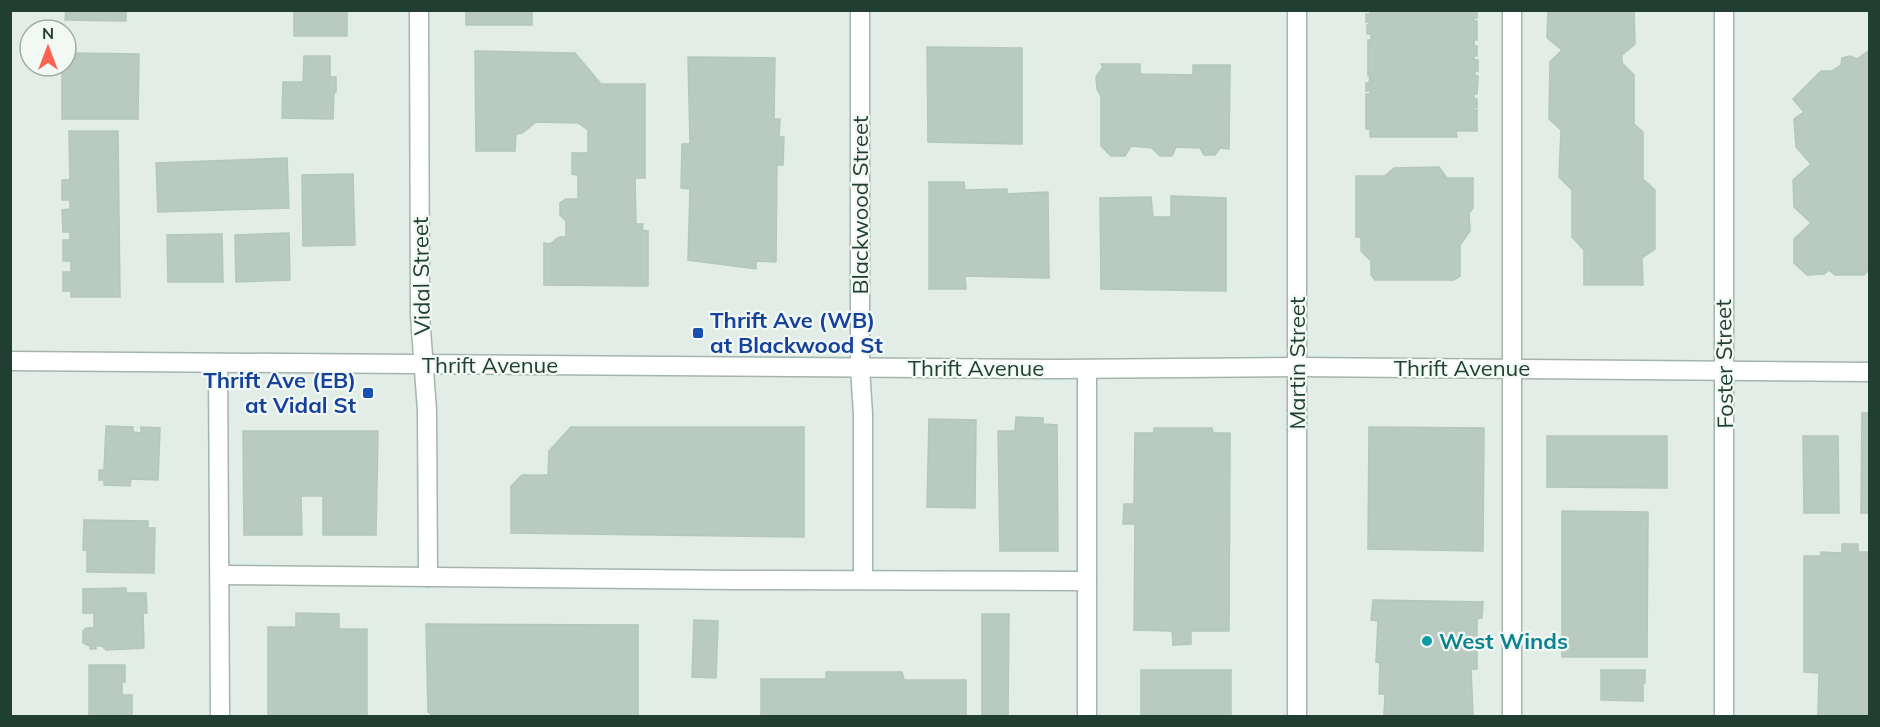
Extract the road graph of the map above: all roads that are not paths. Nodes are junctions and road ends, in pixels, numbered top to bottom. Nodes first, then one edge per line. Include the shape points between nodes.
1 (419, 10) edge
2 (860, 10) edge
3 (1297, 10) edge
4 (1512, 10) edge
5 (1724, 10) edge
6 (10, 361) edge
7 (218, 363) junction
8 (423, 364) junction
9 (1297, 367) junction
10 (860, 368) junction
11 (1087, 369) junction
12 (1512, 369) junction
13 (1723, 370) junction
14 (1869, 372) edge
15 (220, 575) junction
16 (428, 577) junction
17 (863, 579) junction
18 (1087, 580) junction
19 (220, 717) edge
20 (1087, 717) edge
21 (1297, 717) edge
22 (1512, 717) edge
23 (1724, 717) edge

1 - 8 street, Vidal Street
2 - 10 street, Blackwood Street
3 - 9 street, Martin Street
4 - 12 street
5 - 13 street, Foster Street
6 - 7 street, Thrift Avenue
7 - 8 street, Thrift Avenue
7 - 15 street
8 - 10 street, Thrift Avenue
8 - 16 street, Vidal Street
9 - 11 street, Thrift Avenue
9 - 12 street, Thrift Avenue
9 - 21 street, Martin Street
10 - 11 street, Thrift Avenue
10 - 17 street, Blackwood Street
11 - 18 street
12 - 13 street, Thrift Avenue
12 - 22 street
13 - 14 street, Thrift Avenue
13 - 23 street, Foster Street
15 - 16 street
15 - 19 street
16 - 17 street
17 - 18 street
18 - 20 street

